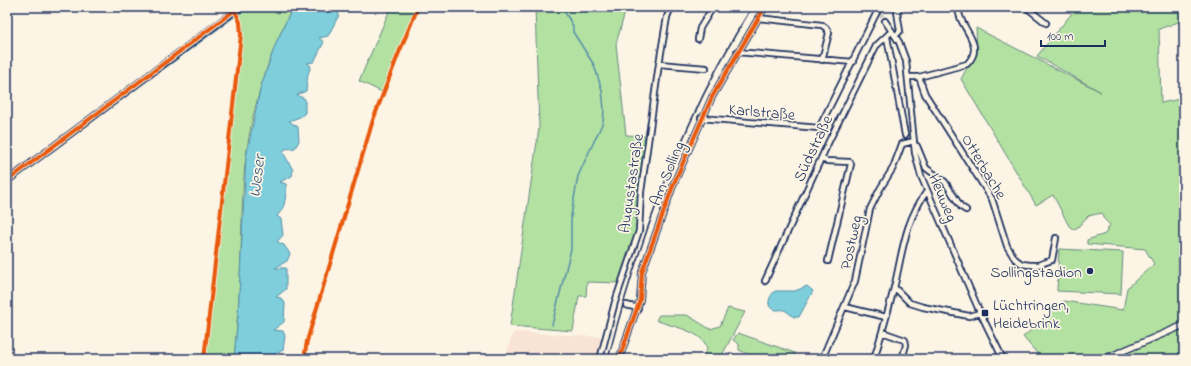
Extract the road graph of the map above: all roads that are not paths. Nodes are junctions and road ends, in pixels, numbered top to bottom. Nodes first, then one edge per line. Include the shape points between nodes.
1 (240, 7) edge
2 (671, 7) edge
3 (713, 7) edge
4 (765, 7) edge
5 (900, 7) edge
6 (958, 7) edge
7 (1026, 7) edge
8 (878, 10) edge
9 (758, 18) junction
10 (885, 21) tunnel mouth
11 (1046, 22) dead end
12 (894, 33) junction
13 (887, 37) junction
14 (698, 39) dead end
15 (737, 52) junction
16 (822, 60) junction
17 (853, 62) junction
18 (659, 64) junction
19 (706, 68) dead end
20 (908, 77) junction
21 (919, 77) junction
22 (701, 118) junction
23 (905, 135) dead end
24 (914, 144) junction
25 (821, 159) junction
26 (7, 181) edge
27 (927, 191) junction
28 (966, 210) dead end
29 (1056, 238) dead end
30 (828, 261) dead end
31 (765, 282) dead end
32 (894, 287) junction
33 (615, 302) junction
34 (845, 307) junction
35 (638, 308) junction
36 (980, 313) junction
37 (886, 317) junction
38 (1184, 326) edge
39 (882, 332) junction
40 (600, 359) edge
41 (619, 359) edge
42 (822, 359) edge
43 (874, 359) edge
44 (902, 359) edge
45 (1002, 359) edge
46 (1104, 359) edge

1 - 26 street
2 - 18 street, Augustastraße
3 - 14 street via 700,28
4 - 9 street, Am Solling
5 - 12 street via 897,12 900,30
6 - 21 street via 958,14 973,41 973,55 970,61
7 - 11 street
8 - 17 street
9 - 15 street, Am Solling
9 - 16 street via 822,25 829,33
10 - 12 street, Heuweg
12 - 13 street, Südstraße
12 - 20 street, Heuweg via 904,56
13 - 23 street
13 - 25 street, Südstraße via 876,46
15 - 16 street
15 - 22 street, Am Solling
16 - 17 street
17 - 22 street, Karlstraße via 819,128
18 - 19 street
18 - 33 street, Augustastraße via 641,192 639,231
20 - 21 street
20 - 24 street, Heuweg
21 - 29 street, Otterbache via 925,94 992,199 1015,259 1022,264 1030,265 1052,260
22 - 35 street, Am Solling via 642,272
24 - 27 street, Heuweg
24 - 28 street via 926,168 945,182 961,207
24 - 34 street, Postweg via 902,144 893,168 870,209 855,281
25 - 30 street via 851,164
25 - 31 street, Südstraße
27 - 32 street via 908,225
27 - 36 street, Heuweg
32 - 36 street via 910,303 923,307 969,316
32 - 37 street
33 - 35 street
33 - 40 street, Augustastraße
34 - 37 street
34 - 42 street, Postweg
35 - 41 street, Am Solling
36 - 45 street, Heuweg
37 - 39 street
38 - 46 main road
39 - 43 street
39 - 44 street via 905,340

